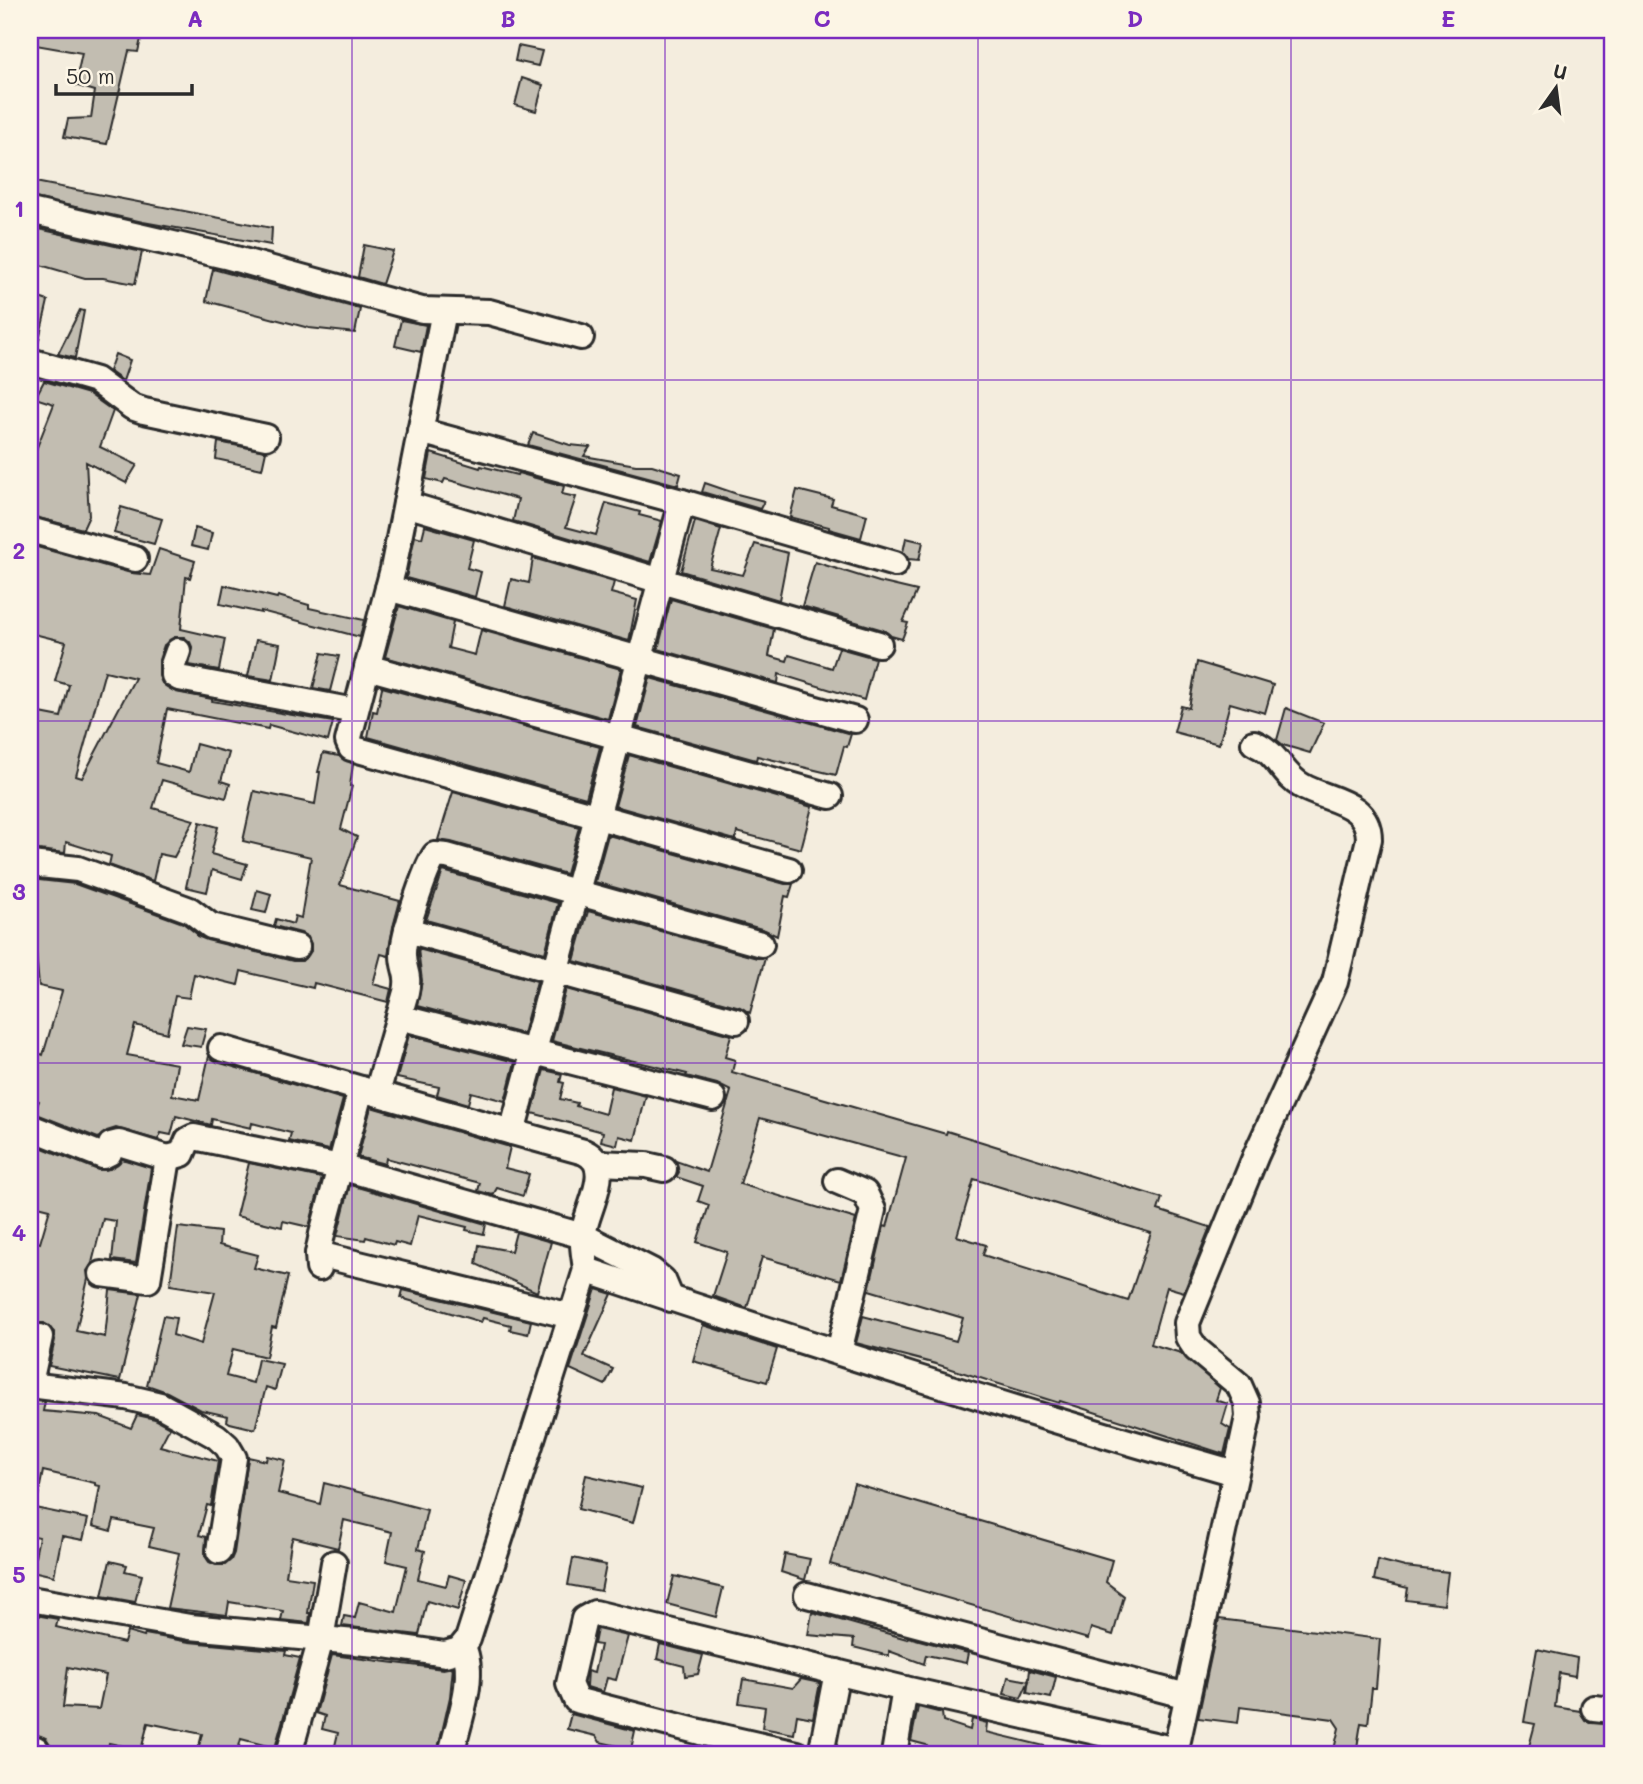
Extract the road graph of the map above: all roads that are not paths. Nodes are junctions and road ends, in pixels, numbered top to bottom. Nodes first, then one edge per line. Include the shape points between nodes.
1 (30, 211) edge
2 (444, 311) junction
3 (581, 337) dead end
4 (30, 361) edge
5 (420, 431) junction
6 (266, 437) dead end
7 (682, 502) junction
8 (406, 504) junction
9 (30, 530) edge
10 (135, 559) dead end
11 (895, 564) dead end
12 (661, 581) junction
13 (388, 588) junction
14 (879, 644) dead end
15 (178, 651) dead end
16 (639, 660) junction
17 (367, 667) junction
18 (355, 711) junction
19 (855, 720) dead end
20 (618, 737) junction
21 (1254, 743) dead end
22 (830, 796) dead end
23 (597, 817) junction
24 (30, 864) edge
25 (789, 870) dead end
26 (576, 893) junction
27 (407, 930) junction
28 (761, 944) dead end
29 (297, 947) dead end
30 (555, 971) junction
31 (399, 1017) junction
32 (736, 1021) dead end
33 (221, 1048) dead end
34 (534, 1053) junction
35 (369, 1091) junction
36 (713, 1098) dead end
37 (30, 1127) edge
38 (512, 1132) junction
39 (168, 1158) junction
40 (598, 1163) junction
41 (340, 1167) junction
42 (664, 1169) dead end
43 (837, 1181) dead end
44 (583, 1236) junction
45 (586, 1270) junction
46 (102, 1274) dead end
47 (671, 1299) junction
48 (571, 1316) junction
49 (40, 1337) dead end
50 (839, 1352) junction
51 (30, 1384) edge
52 (1235, 1473) junction
53 (219, 1551) dead end
54 (334, 1563) dead end
55 (807, 1595) dead end
56 (30, 1599) edge
57 (321, 1639) junction
58 (463, 1647) junction
59 (837, 1672) junction
60 (905, 1689) junction
61 (1188, 1696) junction
62 (1146, 1749) edge
63 (1176, 1752) edge
64 (295, 1753) edge
65 (452, 1754) edge
66 (797, 1754) edge
67 (821, 1754) edge
68 (894, 1754) edge

1 - 2 street via 225,256 422,310
2 - 3 street via 489,312
2 - 5 street
4 - 6 street via 96,380 144,411
5 - 7 street
5 - 8 street
7 - 11 street
7 - 12 street
8 - 12 street
8 - 13 street
9 - 10 street
12 - 14 street
12 - 16 street
13 - 16 street
13 - 17 street
15 - 18 street via 173,670 179,678
16 - 19 street
16 - 20 street
17 - 18 street
17 - 20 street
18 - 23 street via 348,741 351,748
20 - 22 street
20 - 23 street
21 - 52 street via 1268,749 1301,786 1354,807 1364,818 1369,839 1335,982 1256,1155 1187,1323 1188,1337 1196,1349 1239,1385 1247,1403
23 - 25 street
23 - 26 street
24 - 29 street via 78,869 190,910 211,926
26 - 27 street via 435,855
26 - 28 street
26 - 30 street
27 - 30 street
27 - 31 street via 402,953 408,984
30 - 32 street
30 - 34 street
31 - 34 street
31 - 35 street
33 - 35 street
34 - 36 street
34 - 38 street
35 - 38 street
35 - 41 street
37 - 39 street via 103,1156 114,1143
38 - 40 street via 584,1152
39 - 41 street via 182,1154 194,1136
39 - 46 street via 148,1280
40 - 42 street
40 - 44 street via 599,1177
41 - 44 street
41 - 48 street via 319,1261
43 - 50 street via 865,1193 873,1210
44 - 45 street
44 - 47 street via 652,1271 663,1280
45 - 47 street
45 - 48 street
47 - 50 street
48 - 58 street
49 - 51 street
50 - 52 street
51 - 53 street via 160,1405 216,1436 234,1458
52 - 61 street
54 - 57 street
55 - 61 street
56 - 57 street via 190,1627
57 - 58 street via 445,1654
57 - 64 street
58 - 65 street via 469,1675
59 - 60 street
59 - 66 street via 595,1614 584,1619 569,1684 576,1700
59 - 67 street
60 - 62 street
60 - 68 street
61 - 63 street
62 - 63 street

